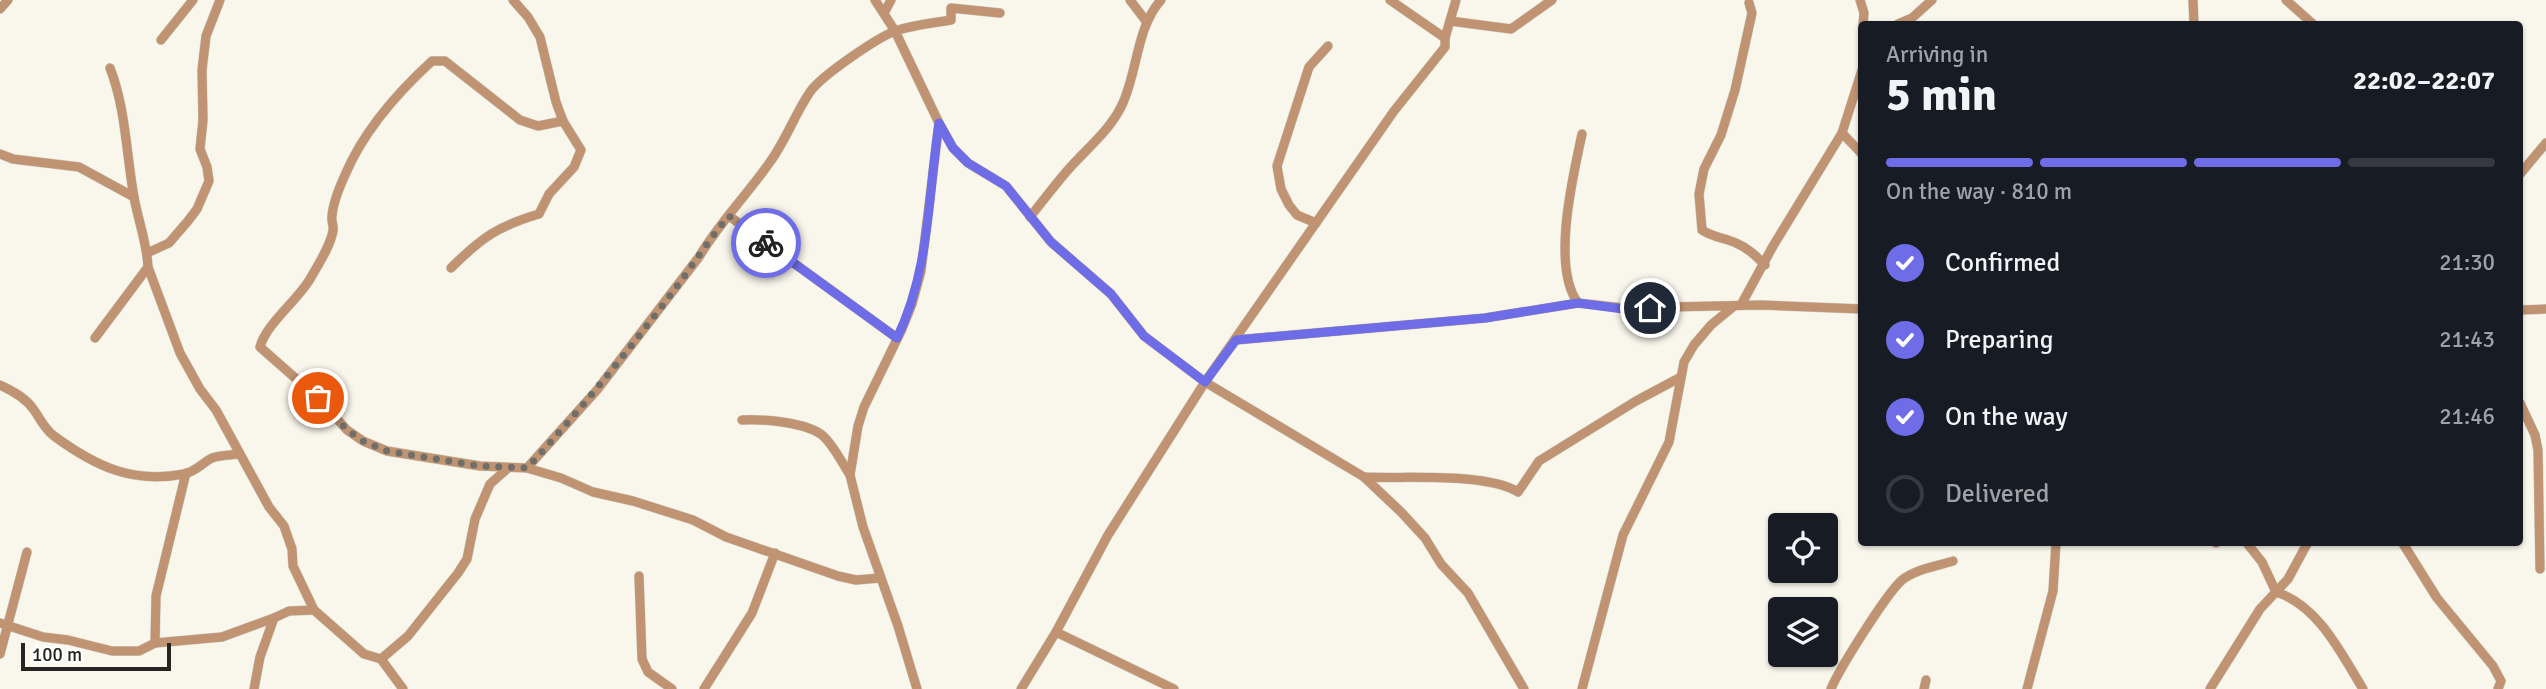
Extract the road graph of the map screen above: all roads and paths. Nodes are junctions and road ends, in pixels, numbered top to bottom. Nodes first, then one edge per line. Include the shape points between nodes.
1 (8, 0) edge
2 (193, 0) edge
3 (220, 0) edge
4 (513, 0) edge
5 (875, 0) edge
6 (891, 0) edge
7 (1130, 0) edge
8 (1161, 0) edge
9 (1390, 0) edge
10 (1457, 0) edge
11 (1552, 0) edge
12 (1860, 0) edge
13 (1932, 0) edge
14 (2193, 0) edge
15 (2286, 0) edge
16 (1749, 3) dead end
17 (0, 9) edge
18 (884, 13) junction
19 (1000, 13) dead end
20 (1146, 21) junction
21 (1450, 21) junction
22 (1863, 21) edge
23 (1906, 21) edge
24 (2194, 21) edge
25 (2310, 21) edge
26 (895, 31) junction
27 (1445, 38) junction
28 (161, 40) dead end
29 (1328, 46) dead end
30 (110, 68) dead end
31 (1858, 83) edge
32 (563, 121) junction
33 (939, 123) junction
34 (1842, 133) junction
35 (1582, 134) dead end
36 (2546, 143) edge
37 (1858, 150) edge
38 (0, 154) edge
39 (2523, 170) edge
40 (134, 197) junction
41 (729, 216) junction
42 (1030, 218) junction
43 (1316, 223) junction
44 (147, 253) junction
45 (1765, 265) junction
46 (148, 267) junction
47 (450, 268) dead end
48 (1578, 303) junction
49 (1737, 306) junction
50 (1858, 309) edge
51 (2546, 309) edge
52 (2523, 310) edge
53 (95, 338) dead end
54 (897, 338) junction
55 (1236, 340) junction
56 (1681, 377) junction
57 (1205, 382) junction
58 (0, 385) edge
59 (2523, 409) edge
60 (742, 420) dead end
61 (239, 454) junction
62 (508, 468) junction
63 (527, 468) junction
64 (186, 472) junction
65 (850, 475) junction
66 (1364, 477) junction
67 (2056, 546) edge
68 (2249, 546) edge
69 (2306, 546) edge
70 (2404, 546) edge
71 (27, 552) dead end
72 (775, 553) junction
73 (1953, 561) dead end
74 (2540, 569) dead end
75 (639, 576) dead end
76 (880, 578) junction
77 (2276, 592) junction
78 (314, 610) junction
79 (274, 618) junction
80 (4, 625) edge
81 (1056, 632) junction
82 (155, 643) junction
83 (0, 654) edge
84 (381, 659) junction
85 (254, 689) edge
86 (402, 689) edge
87 (672, 689) edge
88 (704, 689) edge
89 (917, 689) edge
90 (1021, 689) edge
91 (1174, 689) edge
92 (1524, 689) edge
93 (1582, 689) edge
94 (1831, 689) edge
95 (2027, 689) edge
96 (2210, 689) edge
97 (2363, 689) edge
98 (2498, 689) edge

1 - 17 street
2 - 28 street
3 - 44 street via 206,36 202,70 200,149 209,181 188,221 169,243
4 - 32 street via 540,37
5 - 18 street
6 - 18 street
7 - 20 street
8 - 20 street
9 - 27 street
10 - 21 street
11 - 21 street via 1511,29
12 - 22 street
13 - 23 street
14 - 24 street
15 - 25 street
16 - 45 street via 1752,13 1738,77 1721,135 1704,169 1699,206 1702,230 1738,243
18 - 26 street
19 - 26 street via 951,8 951,20
20 - 42 street via 1116,116
21 - 27 street
26 - 33 street
26 - 41 street via 839,65 812,89 774,157
27 - 43 street via 1445,47
29 - 43 street via 1309,67 1277,166 1281,189 1293,210
30 - 40 street via 119,90
31 - 34 street
32 - 47 street via 581,150 539,214 496,230
32 - 62 street via 538,126 520,120 445,61 432,61 380,115 363,140 344,175 332,217 331,240 309,282 263,336 260,347 363,441 402,455
33 - 42 street via 953,148 1006,186
33 - 54 street via 921,271
34 - 37 street
34 - 45 street
35 - 48 street via 1565,244 1566,275
36 - 39 street
38 - 40 street via 79,167
40 - 44 street
41 - 54 street
41 - 63 street via 617,364
42 - 57 street via 1111,294 1144,336
43 - 55 street
44 - 46 street
45 - 49 street
46 - 53 street
46 - 61 street via 180,353
48 - 49 street via 1623,309
48 - 55 street via 1485,318
49 - 50 street
49 - 56 street via 1694,345
51 - 52 street
54 - 65 street via 864,407
55 - 57 street
56 - 66 street via 1539,461 1518,492 1486,481
56 - 93 street via 1668,442 1623,535
57 - 66 street
57 - 81 street via 1108,534
58 - 64 street via 27,402 46,430 99,464 133,477
59 - 74 street via 2538,450
60 - 65 street via 761,419 816,432 825,437
61 - 64 street via 212,458 199,469
61 - 78 street via 284,526 293,566
62 - 63 street
62 - 84 street via 490,484 475,519 467,559 458,573 408,636
63 - 72 street via 693,520
64 - 82 street via 156,596
65 - 76 street
66 - 92 street via 1425,538 1468,593
67 - 95 street via 2053,592
68 - 77 street
69 - 77 street
70 - 98 street via 2437,598 2493,666 2501,681
71 - 80 street
72 - 76 street via 838,576
72 - 88 street via 752,613
73 - 94 street via 1903,580
75 - 87 street via 642,659 648,672
76 - 89 street
77 - 96 street via 2260,609
77 - 97 street via 2304,605
78 - 79 street via 289,611
78 - 84 street via 364,654
79 - 82 street via 222,637
79 - 85 street
80 - 82 street via 112,651 139,651
80 - 83 street
81 - 90 street
81 - 91 street
84 - 86 street

